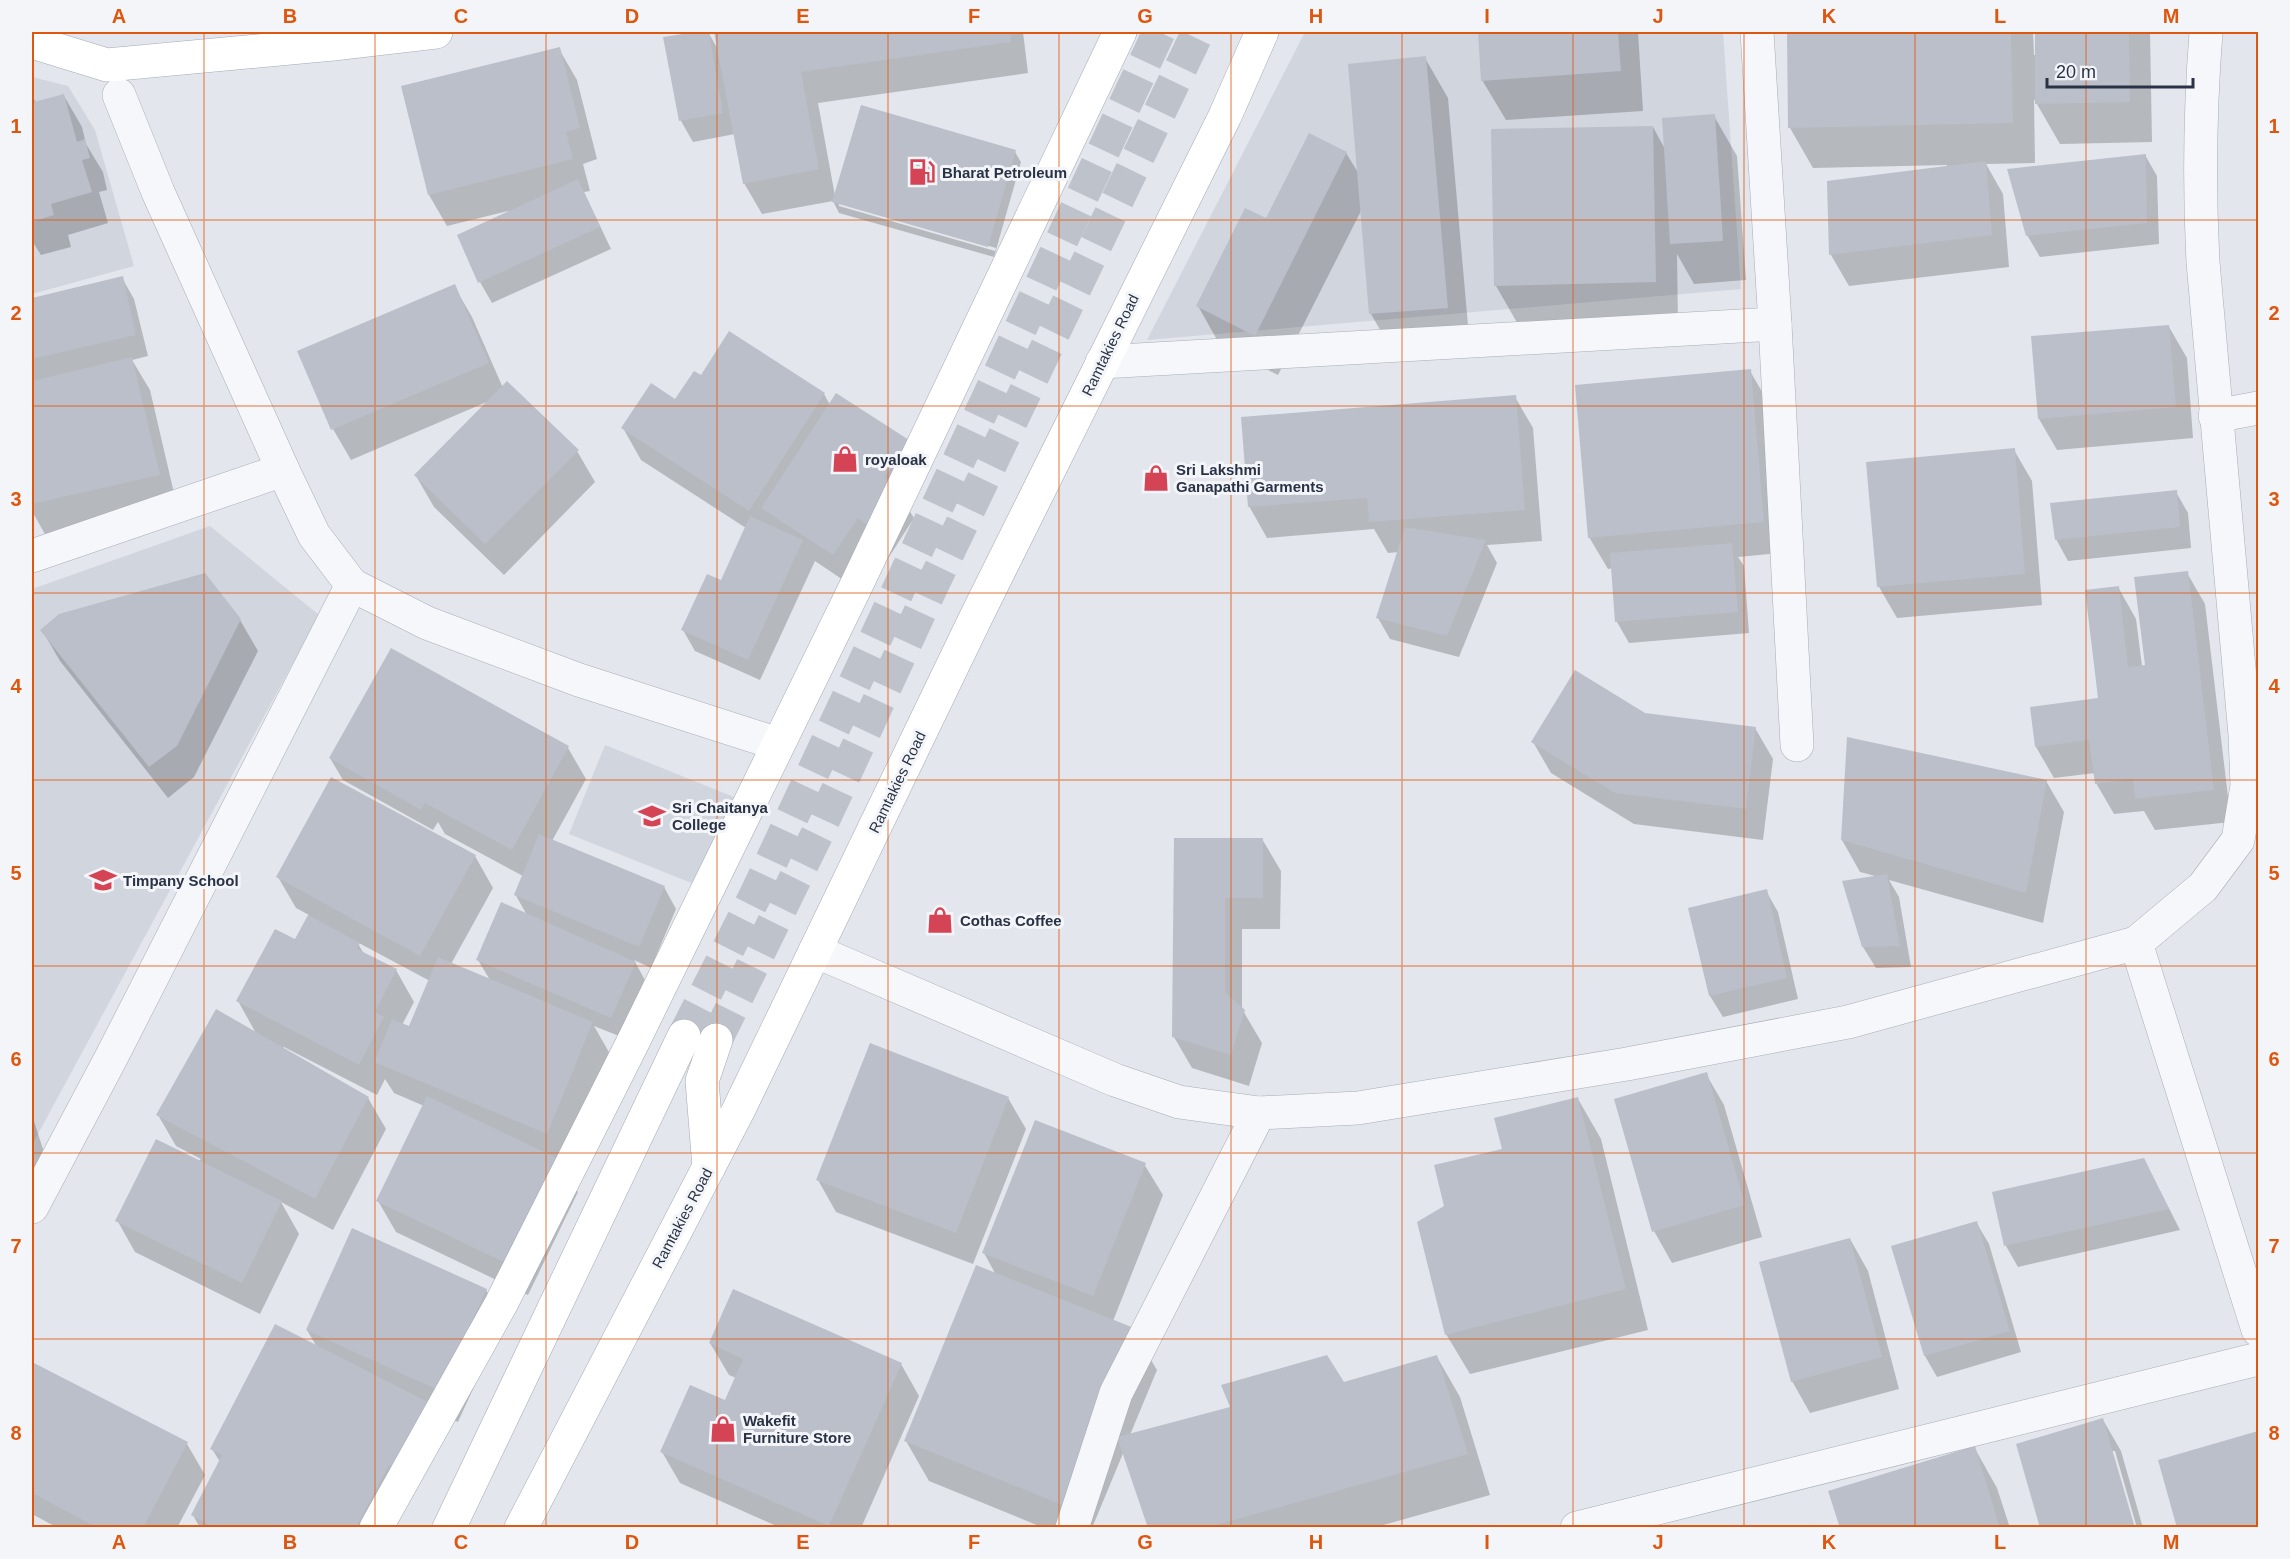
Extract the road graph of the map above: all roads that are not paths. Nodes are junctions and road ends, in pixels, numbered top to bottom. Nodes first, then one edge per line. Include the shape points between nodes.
1 (436, 32) edge
2 (1120, 32) edge
3 (1262, 32) edge
4 (1757, 32) edge
5 (2206, 32) edge
6 (32, 42) edge
7 (119, 95) dead end
8 (1775, 324) junction
9 (1102, 362) junction
10 (2259, 408) edge
11 (2216, 416) junction
12 (283, 470) junction
13 (32, 556) edge
14 (352, 585) junction
15 (778, 744) junction
16 (1797, 745) dead end
17 (2136, 943) junction
18 (815, 951) junction
19 (684, 1036) tunnel mouth
20 (716, 1040) tunnel mouth
21 (606, 1096) junction
22 (647, 1113) junction
23 (1259, 1113) junction
24 (710, 1167) junction
25 (32, 1207) edge
26 (2259, 1330) edge
27 (2259, 1359) edge
28 (376, 1527) edge
29 (449, 1527) edge
30 (522, 1527) edge
31 (1072, 1527) edge
32 (1577, 1527) edge

1 - 6 main road via 106,66
2 - 15 main road
3 - 9 main road, Ramtakies Road via 1225,116
4 - 8 street
5 - 11 street via 2200,113 2200,204
7 - 12 street via 158,192
8 - 9 street
8 - 16 street
9 - 18 main road, Ramtakies Road
10 - 11 street
11 - 17 street via 2247,786 2238,840 2203,887
12 - 13 street
12 - 14 street via 314,535
14 - 15 street via 427,623 579,680
14 - 25 street
15 - 21 main road
17 - 23 street via 1848,1022 1627,1064 1358,1108
17 - 26 street
18 - 23 street via 1115,1080 1179,1102
18 - 24 main road, Ramtakies Road
19 - 22 main road
20 - 24 main road via 702,1081
21 - 22 main road
21 - 28 main road via 501,1304
22 - 29 main road
23 - 31 street via 1116,1393
24 - 30 main road, Ramtakies Road
27 - 32 street

